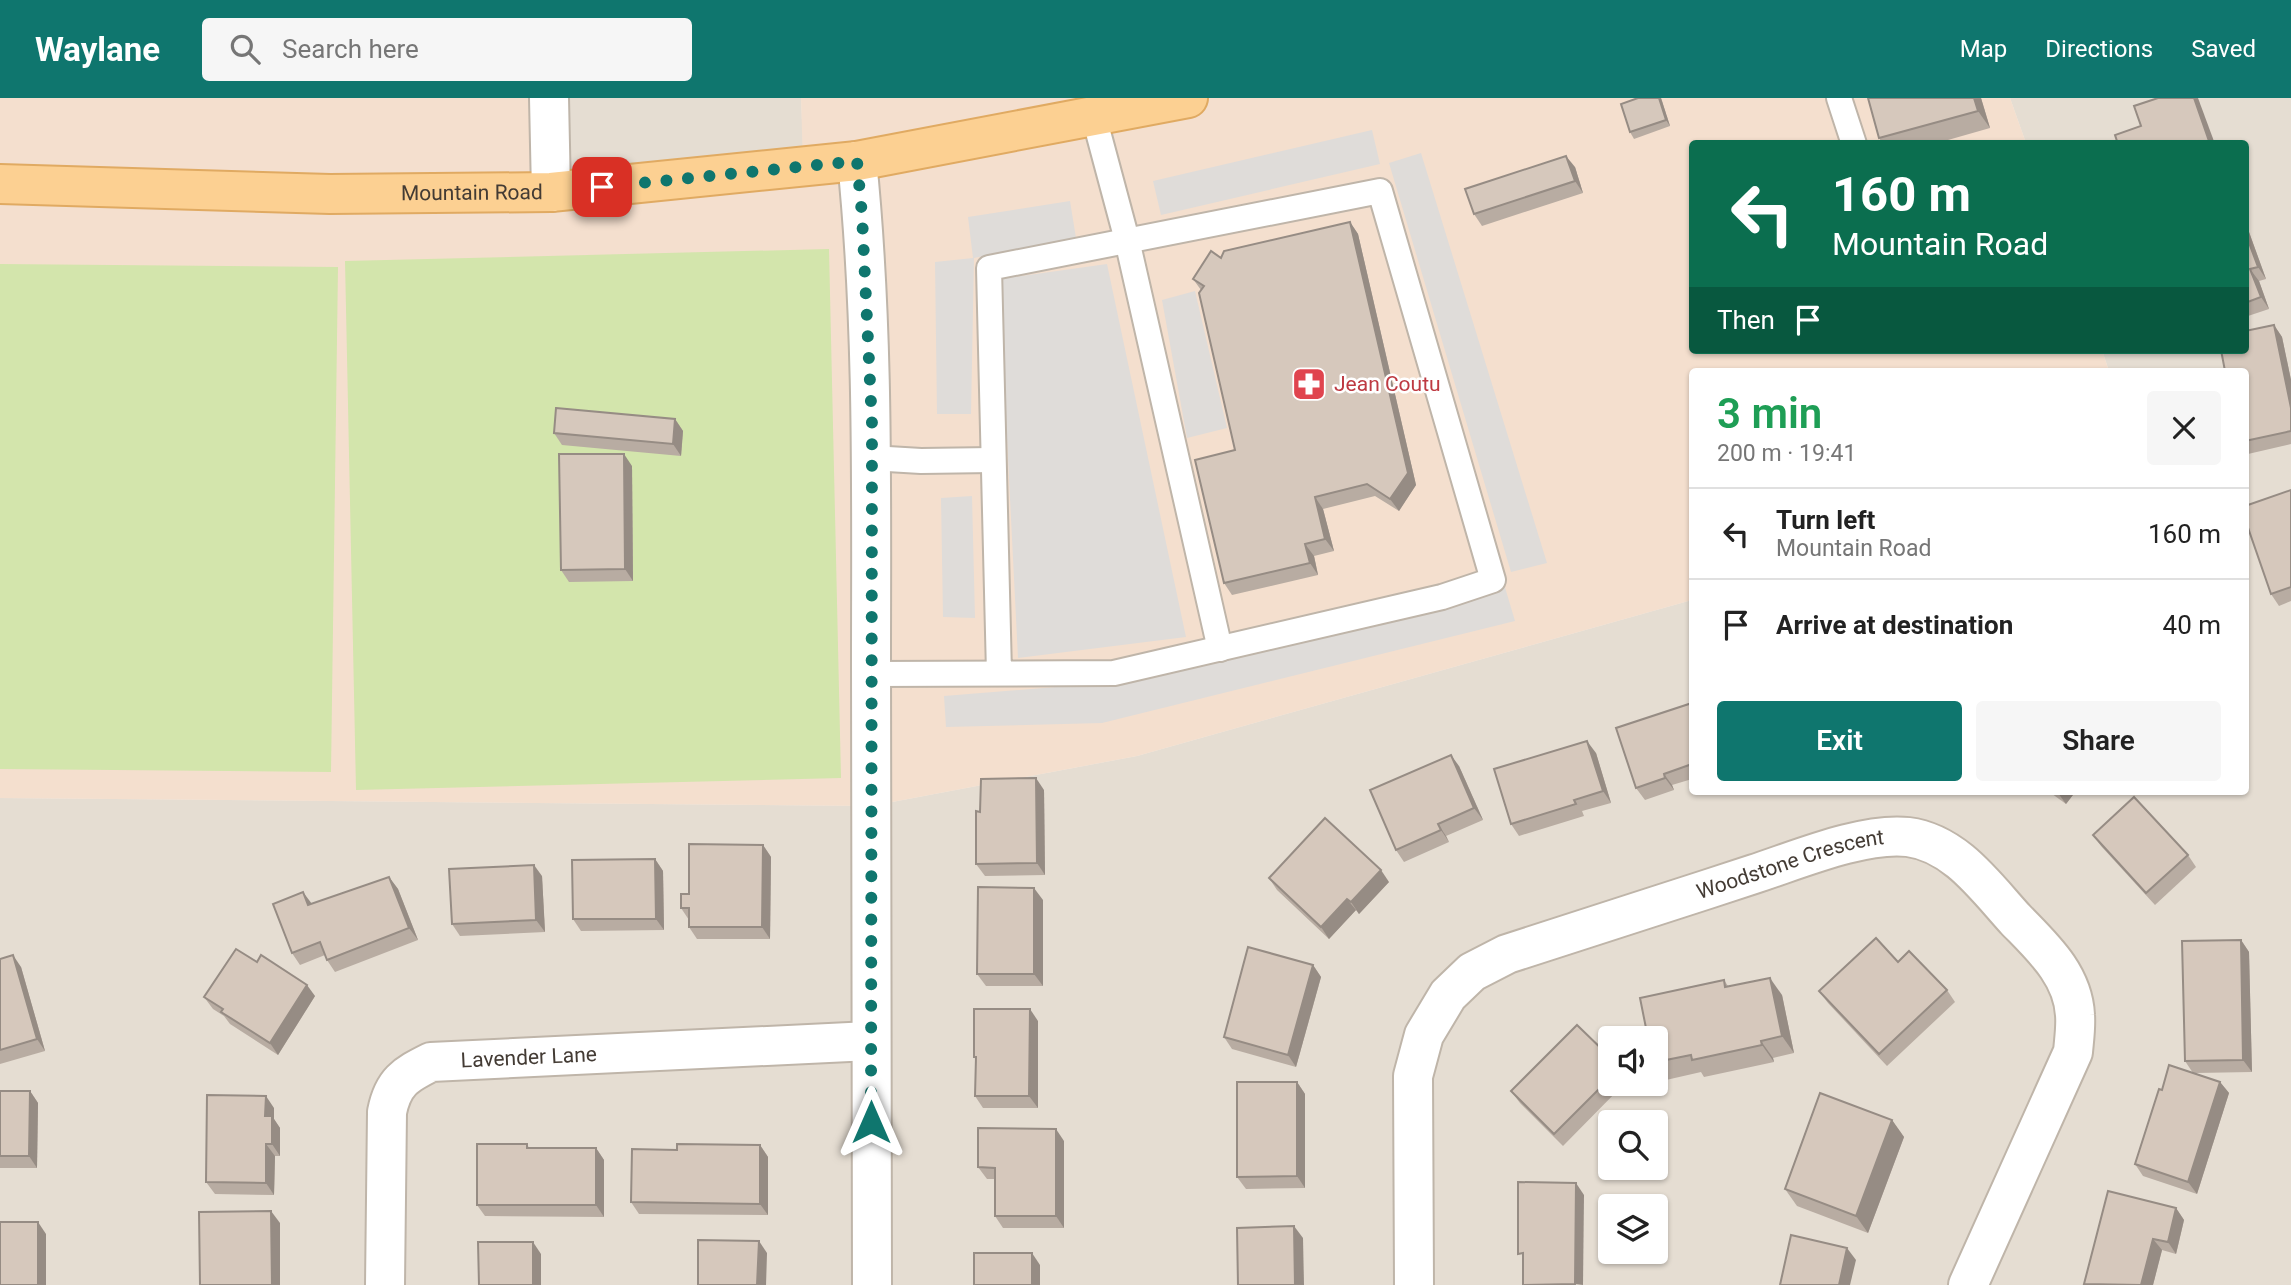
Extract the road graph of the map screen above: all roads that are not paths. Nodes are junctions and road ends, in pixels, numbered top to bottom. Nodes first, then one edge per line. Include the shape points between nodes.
1 (549, 98) edge
2 (1188, 98) edge
3 (1839, 98) edge
4 (1094, 117) junction
5 (1853, 140) edge
6 (857, 161) junction
7 (0, 184) edge
8 (551, 192) junction
9 (1127, 240) junction
10 (871, 457) junction
11 (993, 460) junction
12 (1220, 649) junction
13 (999, 673) junction
14 (871, 674) junction
15 (870, 1041) junction
16 (385, 1285) edge
17 (872, 1285) edge
18 (1413, 1285) edge
19 (1968, 1285) edge

1 - 8 street
2 - 4 main road, Mountain Road
3 - 5 lane
4 - 6 main road, Mountain Road
4 - 9 lane
6 - 8 main road, Mountain Road
6 - 10 street
7 - 8 main road, Mountain Road via 330,194
9 - 11 lane via 989,268
9 - 12 lane
9 - 12 lane via 1380,191 1493,580 1442,597
10 - 11 lane
10 - 14 street
11 - 13 lane
12 - 13 lane via 1114,673
13 - 14 lane
14 - 15 street
15 - 16 street, Lavender Lane via 431,1062 408,1074 391,1091
15 - 17 street
18 - 19 street, Woodstone Crescent via 1413,1076 1424,1035 1448,995 1472,972 1507,954 1816,854 1871,838 1908,837 1941,847 1964,864 2051,957 2065,978 2075,1014 2073,1052

